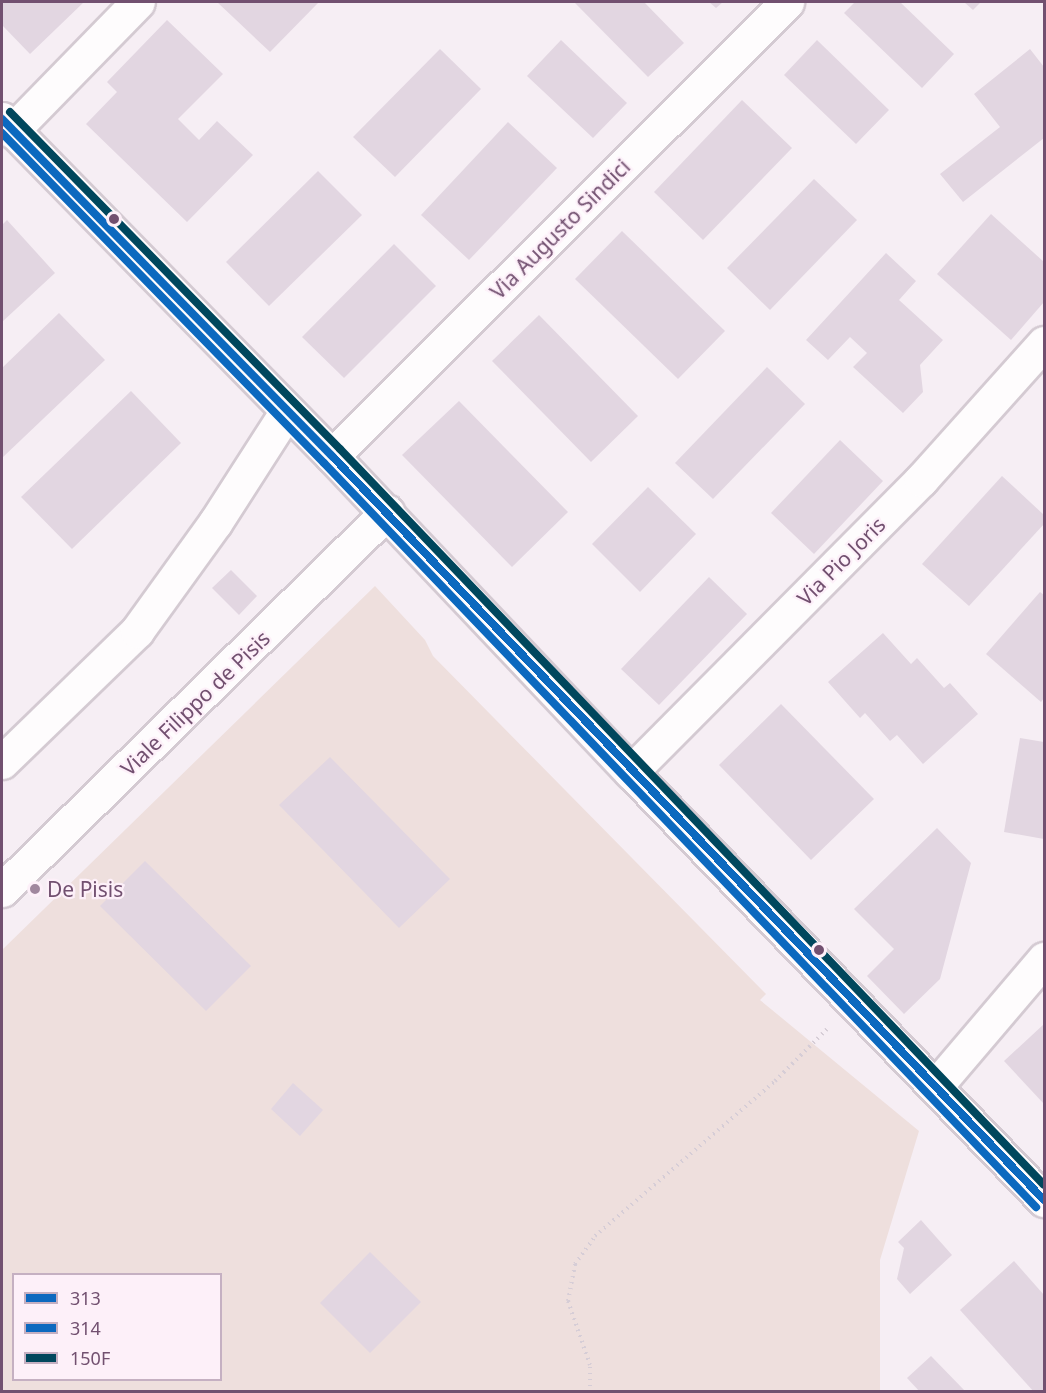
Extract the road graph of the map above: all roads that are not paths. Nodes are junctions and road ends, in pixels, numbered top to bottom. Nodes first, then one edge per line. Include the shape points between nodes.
1 (138, 2) edge
2 (787, 2) edge
3 (7, 125) edge
4 (1044, 343) edge
5 (287, 411) junction
6 (332, 456) junction
7 (387, 512) junction
8 (2, 762) edge
9 (631, 772) junction
10 (2, 890) edge
11 (1044, 959) edge
12 (936, 1086) junction
13 (1044, 1200) edge

1 - 3 street
2 - 6 street, Via Augusto Sindici
3 - 5 street
4 - 9 street, Via Pio Joris via 914,487
5 - 6 street
5 - 8 street via 215,523 137,631
6 - 7 street
7 - 9 street
7 - 10 street, Viale Filippo de Pisis
9 - 12 street
11 - 12 street
12 - 13 street

